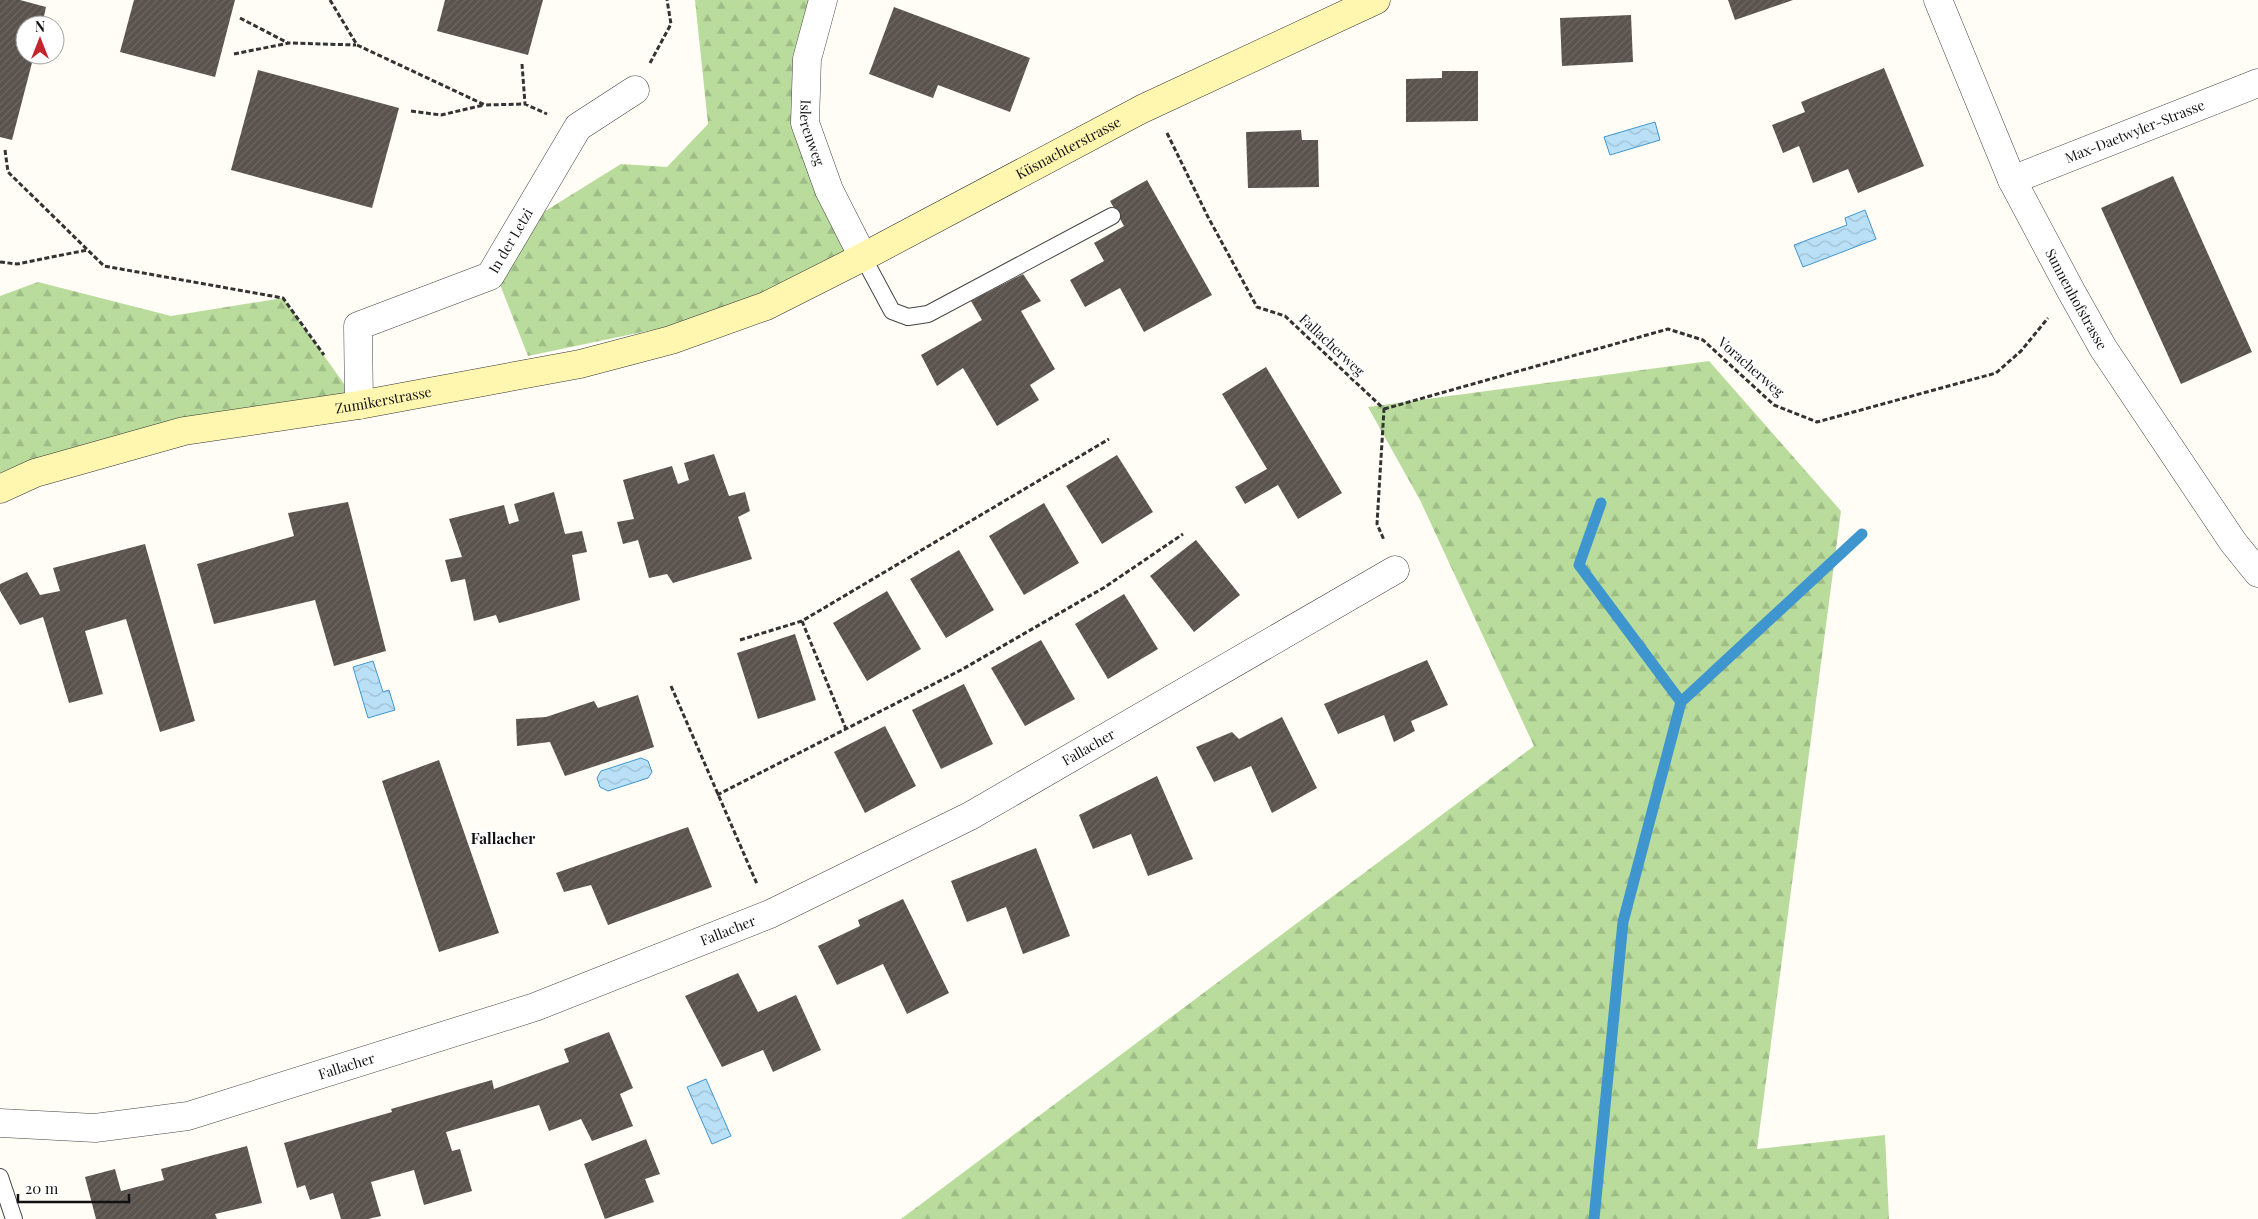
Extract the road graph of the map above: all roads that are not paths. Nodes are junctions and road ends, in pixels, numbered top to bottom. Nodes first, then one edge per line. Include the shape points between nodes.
1 (823, 0) edge
2 (1376, 0) edge
3 (1938, 0) edge
4 (2258, 83) edge
5 (635, 90) road end
6 (2012, 180) junction
7 (1112, 216) dead end
8 (863, 257) junction
9 (766, 306) joint
10 (359, 405) junction
11 (0, 489) edge
12 (1396, 570) road end
13 (2258, 573) edge
14 (0, 1123) edge
15 (0, 1177) edge
16 (14, 1219) edge

1 - 8 street, Islerenweg via 807,59 805,123 829,190
2 - 8 main road, Küsnachterstrasse via 1142,109
3 - 6 street, Sunnenhofstrasse
4 - 6 street, Max-Daetwyler-Strasse
5 - 10 street, In der Letzi via 578,127 490,276 358,326
6 - 13 street, Sunnenhofstrasse via 2109,356 2233,542
7 - 8 lane via 928,314 908,317 892,311
8 - 9 main road, Küsnachterstrasse
9 - 10 main road, Zumikerstrasse via 671,340 580,364
10 - 11 main road, Zumikerstrasse via 184,430 35,473
12 - 14 street, Fallacher via 970,816 770,914 536,1007 188,1116 95,1128
15 - 16 lane

